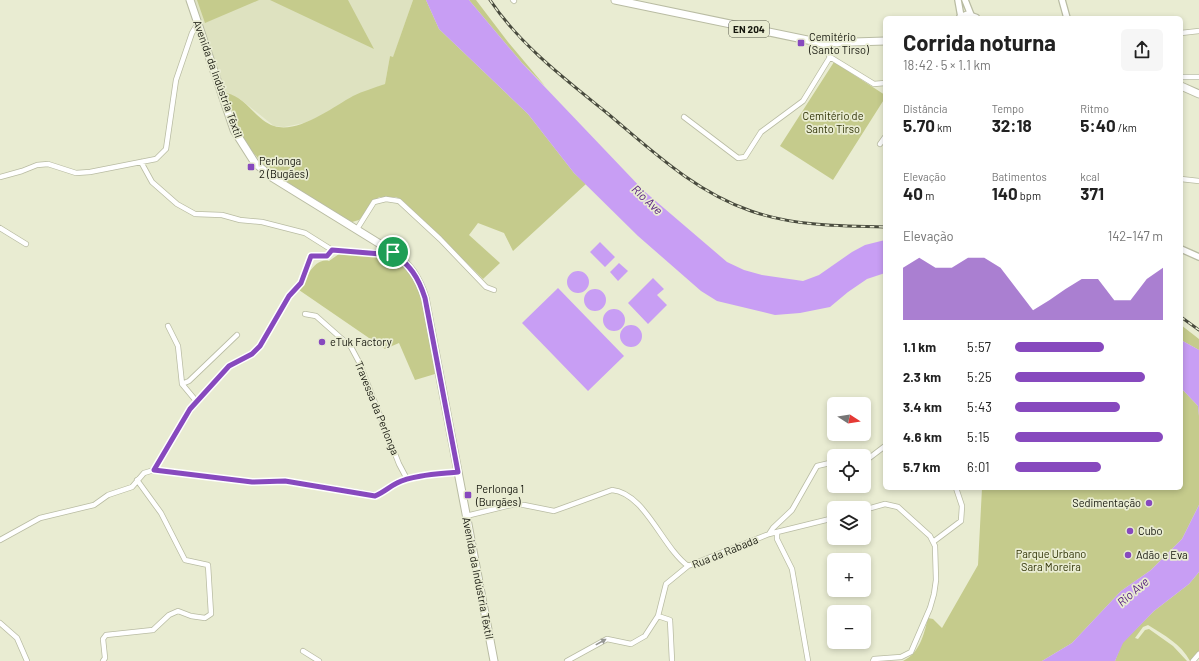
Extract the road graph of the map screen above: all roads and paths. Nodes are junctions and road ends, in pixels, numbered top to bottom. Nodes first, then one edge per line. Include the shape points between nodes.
1 (190, 0) edge
2 (615, 0) edge
3 (958, 0) edge
4 (965, 0) edge
5 (1062, 0) edge
6 (961, 16) edge
7 (973, 16) edge
8 (1066, 16) edge
9 (198, 23) junction
10 (1199, 30) edge
11 (1183, 33) edge
12 (883, 41) edge
13 (822, 43) junction
14 (830, 57) junction
15 (1183, 77) edge
16 (1199, 77) edge
17 (883, 83) edge
18 (1183, 87) edge
19 (1199, 94) edge
20 (684, 117) dead end
21 (883, 140) edge
22 (880, 144) dead end
23 (141, 162) junction
24 (0, 177) edge
25 (1183, 179) edge
26 (1199, 181) edge
27 (0, 228) edge
28 (357, 229) junction
29 (26, 244) dead end
30 (332, 250) junction
31 (1183, 250) edge
32 (393, 252) junction
33 (1199, 257) edge
34 (494, 290) dead end
35 (305, 314) dead end
36 (168, 326) dead end
37 (237, 335) dead end
38 (182, 384) junction
39 (197, 402) junction
40 (883, 448) edge
41 (871, 457) edge
42 (827, 464) edge
43 (154, 470) junction
44 (458, 472) junction
45 (407, 479) junction
46 (136, 480) junction
47 (957, 490) edge
48 (871, 508) edge
49 (466, 516) junction
50 (827, 520) edge
51 (778, 532) junction
52 (769, 534) junction
53 (0, 540) edge
54 (933, 542) junction
55 (688, 566) junction
56 (658, 616) junction
57 (0, 623) edge
58 (303, 651) dead end
59 (1199, 654) edge
60 (27, 661) edge
61 (103, 661) edge
62 (319, 661) edge
63 (494, 661) edge
64 (567, 661) edge
65 (672, 661) edge
66 (808, 661) edge
67 (873, 661) edge
68 (1193, 661) edge

1 - 9 main road, Avenida da Indústria Têxtil
2 - 13 main road, EN 204
3 - 6 street
4 - 7 street
5 - 8 street
9 - 23 street via 176,80 166,149 156,159
9 - 28 main road, Avenida da Indústria Têxtil via 234,130 248,154 273,178
10 - 11 street
12 - 13 main road, EN 204
13 - 14 street
14 - 17 street via 874,84
14 - 20 street via 802,100 761,132 745,157 741,159
15 - 16 street
18 - 19 main road
21 - 22 street
23 - 24 street via 76,173 48,164 37,165
23 - 30 street via 152,182 177,204 195,214 222,215 305,233
25 - 26 street
27 - 29 street
28 - 32 main road, Avenida da Indústria Têxtil
28 - 34 street via 374,202 386,199 399,201 486,287
30 - 32 street via 381,254
30 - 39 street via 327,256 311,256 301,283 289,296 260,346 252,354 229,366
31 - 33 street
32 - 44 main road, Avenida da Indústria Têxtil via 410,266 420,282 425,298
35 - 45 street, Travessa da Perlonga via 316,316 351,348
36 - 38 street via 178,346
37 - 38 street via 189,381
38 - 39 street
39 - 43 street via 190,409
40 - 41 street
42 - 52 street via 817,466 792,510
43 - 45 street via 252,482 285,481 375,496
43 - 46 street via 144,473
44 - 45 street
44 - 49 main road, Avenida da Indústria Têxtil
46 - 53 street via 132,487 108,495 94,505 40,518
46 - 61 street via 160,513 185,560 208,565 211,614 205,618 178,611 169,615 153,630 106,635 103,639
47 - 54 street via 962,506 961,521
48 - 54 street via 885,504 898,506 930,536
49 - 55 street via 524,505 554,511 612,490 620,490 635,500 678,557
49 - 63 main road, Avenida da Indústria Têxtil
50 - 51 street, Rua da Rabada
51 - 52 street, Rua da Rabada
51 - 66 street via 777,539 792,570
52 - 55 street, Rua da Rabada
54 - 67 street via 936,580 930,608 911,652 901,657
55 - 56 street, Rua da Rabada via 666,584
64 -> 56 street, Rua da Rabada via 607,639 631,644 645,636
56 - 65 street via 670,620
57 - 60 street via 17,638
58 - 62 street
59 - 68 street

